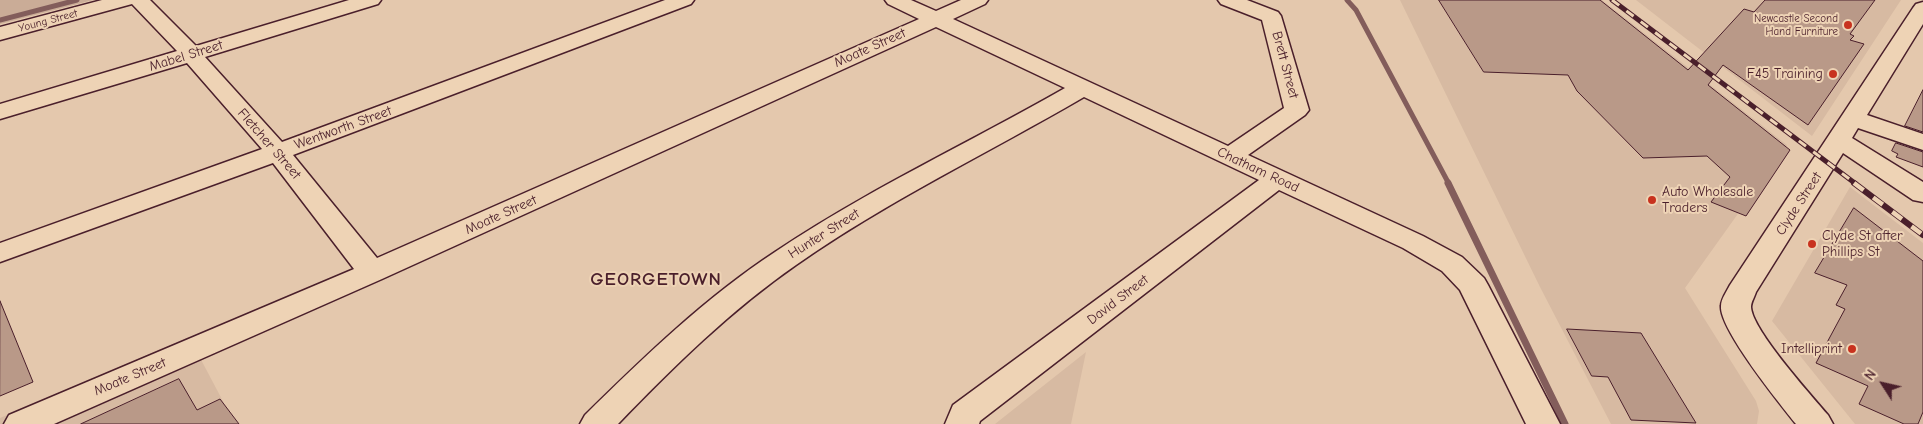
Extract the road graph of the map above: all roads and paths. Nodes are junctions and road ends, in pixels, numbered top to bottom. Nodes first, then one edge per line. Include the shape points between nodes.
1 (125, 0) edge
2 (139, 0) edge
3 (371, 0) edge
4 (684, 0) edge
5 (895, 0) edge
6 (978, 0) edge
7 (1228, 0) edge
8 (1923, 8) edge
9 (936, 19) junction
10 (0, 34) edge
11 (192, 54) junction
12 (1083, 88) junction
13 (0, 112) edge
14 (1846, 129) junction
15 (1923, 142) edge
16 (278, 151) junction
17 (1230, 156) junction
18 (1278, 178) junction
19 (1923, 194) edge
20 (0, 254) edge
21 (372, 272) junction
22 (1804, 416) edge
23 (21, 424) edge
24 (597, 424) edge
25 (962, 424) edge
26 (1543, 424) edge

1 - 10 street, Young Street
2 - 11 street, Fletcher Street
3 - 11 street, Mabel Street
4 - 16 street, Wentworth Street
5 - 9 street, Chatham Road
6 - 9 street, Moate Street
7 - 17 street, Brett Street via 1271,16 1297,110
8 - 14 street, Clyde Street
9 - 12 street, Chatham Road
9 - 21 street, Moate Street
11 - 13 street, Mabel Street
11 - 16 street, Fletcher Street
12 - 17 street, Chatham Road
12 - 24 street, Hunter Street via 871,205 784,260 705,322
14 - 15 street
14 - 19 street
14 - 22 street, Clyde Street via 1741,292 1736,307 1744,328
16 - 20 street, Wentworth Street
16 - 21 street, Fletcher Street
17 - 18 street, Chatham Road
18 - 25 street, David Street via 966,414
18 - 26 street, Chatham Road via 1452,264 1473,285
21 - 23 street, Moate Street

